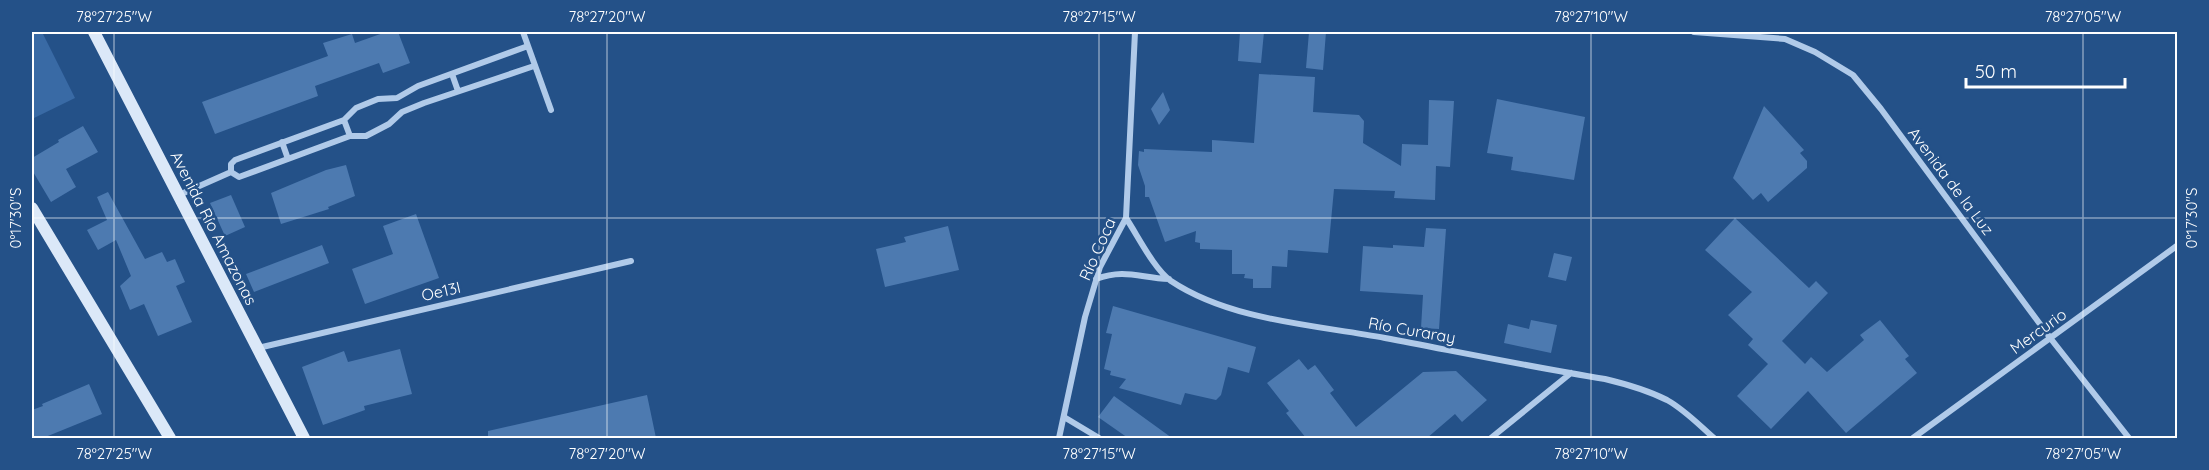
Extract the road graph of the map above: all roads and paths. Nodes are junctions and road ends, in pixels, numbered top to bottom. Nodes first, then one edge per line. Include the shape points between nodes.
1 (94, 32) edge
2 (523, 32) edge
3 (1135, 32) edge
4 (1694, 32) edge
5 (528, 46) junction
6 (534, 66) junction
7 (452, 74) junction
8 (458, 91) junction
9 (397, 98) junction
10 (551, 110) dead end
11 (402, 112) junction
12 (344, 120) junction
13 (350, 136) junction
14 (282, 142) junction
15 (288, 159) junction
16 (231, 172) junction
17 (179, 195) junction
18 (32, 208) edge
19 (1126, 218) junction
20 (36, 225) edge
21 (2178, 244) edge
22 (631, 261) dead end
23 (1096, 279) junction
24 (1168, 279) junction
25 (2051, 339) junction
26 (257, 348) junction
27 (1571, 373) junction
28 (1064, 417) junction
29 (170, 438) edge
30 (304, 438) edge
31 (1059, 438) edge
32 (1099, 438) edge
33 (1491, 438) edge
34 (1714, 438) edge
35 (1913, 438) edge
36 (2129, 438) edge

1 - 17 main road, Avenida Río Amazonas
2 - 5 street
3 - 19 street, Río Coca
4 - 25 street, Avenida de la Luz via 1785,39 1853,75
5 - 6 street
5 - 7 street
6 - 8 street
6 - 10 street
7 - 8 street
7 - 9 street
8 - 11 street
9 - 11 street
9 - 12 street via 378,99 356,108
11 - 13 street via 390,124 366,136
12 - 13 street
12 - 14 street
13 - 15 street
14 - 15 street
14 - 16 street via 235,160
15 - 16 street via 239,177
16 - 17 street
17 - 26 main road, Avenida Río Amazonas
18 - 20 main road
19 - 23 street, Río Coca
19 - 24 street, Río Curaray
20 - 29 main road
21 - 25 street, Mercurio
22 - 26 street, Oe13I
23 - 24 street via 1122,272
23 - 28 street, Río Coca
24 - 27 street, Río Curaray via 1214,303 1287,322
25 - 35 street, Mercurio
25 - 36 street, Avenida de la Luz
26 - 30 main road, Avenida Río Amazonas
27 - 33 street
27 - 34 street, Río Curaray via 1634,386 1668,401
28 - 31 street, Río Coca
28 - 32 street

